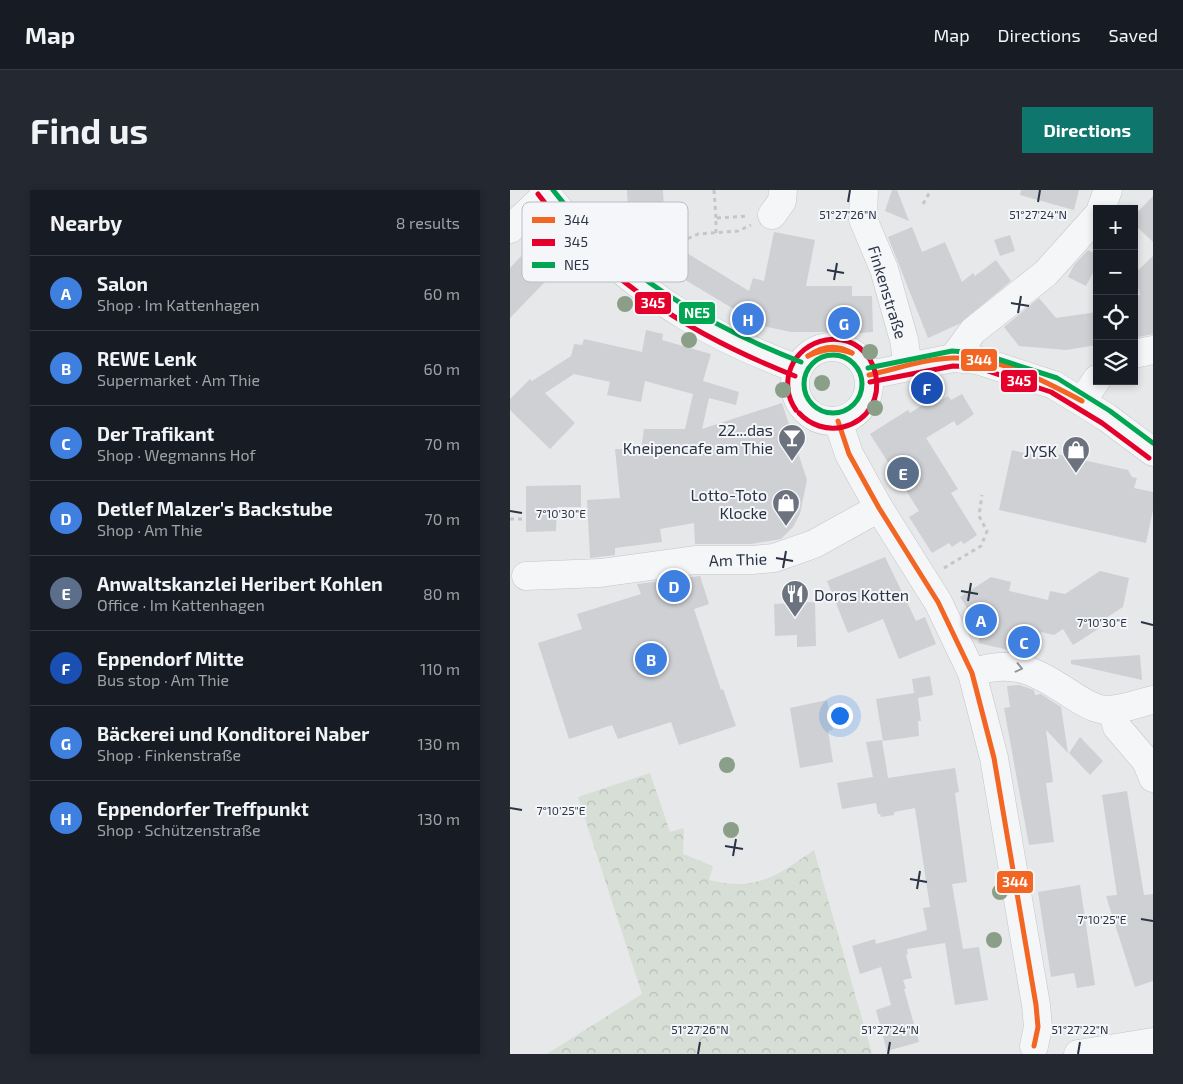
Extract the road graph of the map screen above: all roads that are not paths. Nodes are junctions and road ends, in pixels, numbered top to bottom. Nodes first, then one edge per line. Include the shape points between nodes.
1 (784, 190) edge
2 (864, 190) edge
3 (1108, 190) edge
4 (545, 192) edge
5 (536, 202) edge
6 (553, 202) edge
7 (1103, 205) edge
8 (772, 215) road end
9 (522, 216) edge
10 (1093, 221) edge
11 (510, 229) edge
12 (635, 282) edge
13 (1153, 350) edge
14 (1138, 353) edge
15 (952, 358) junction
16 (908, 366) junction
17 (798, 369) junction
18 (869, 375) junction
19 (1090, 390) edge
20 (838, 422) junction
21 (1153, 452) edge
22 (878, 508) junction
23 (526, 576) dead end
24 (972, 673) junction
25 (1153, 700) edge
26 (1112, 710) junction
27 (1153, 778) edge
28 (1153, 1042) edge
29 (1032, 1051) edge
30 (1066, 1054) edge
31 (1078, 1054) edge

1 - 8 street via 782,201
2 - 16 street, Finkenstraße via 863,219 884,269
3 - 7 street
4 - 5 street
4 - 6 street
9 - 11 street
10 - 15 street via 1046,273 973,331
12 - 17 street via 711,332
13 - 14 street
15 - 16 street
15 - 19 street via 977,360 1054,385
16 - 18 street
17 - 18 street via 816,350 835,347 854,354
17 - 20 street via 795,389 802,407 818,419
18 - 20 street via 865,402 857,413
19 - 21 street
20 - 22 street via 849,454
22 - 23 street, Am Thie via 814,544 774,558 695,560 600,574
22 - 24 street via 924,580
24 -> 26 street via 1004,665 1021,668 1040,674 1085,703
24 - 29 street via 990,738 1005,815 1038,1020
25 - 26 street
26 - 27 street via 1117,727 1146,761
28 - 31 street
29 - 30 street

